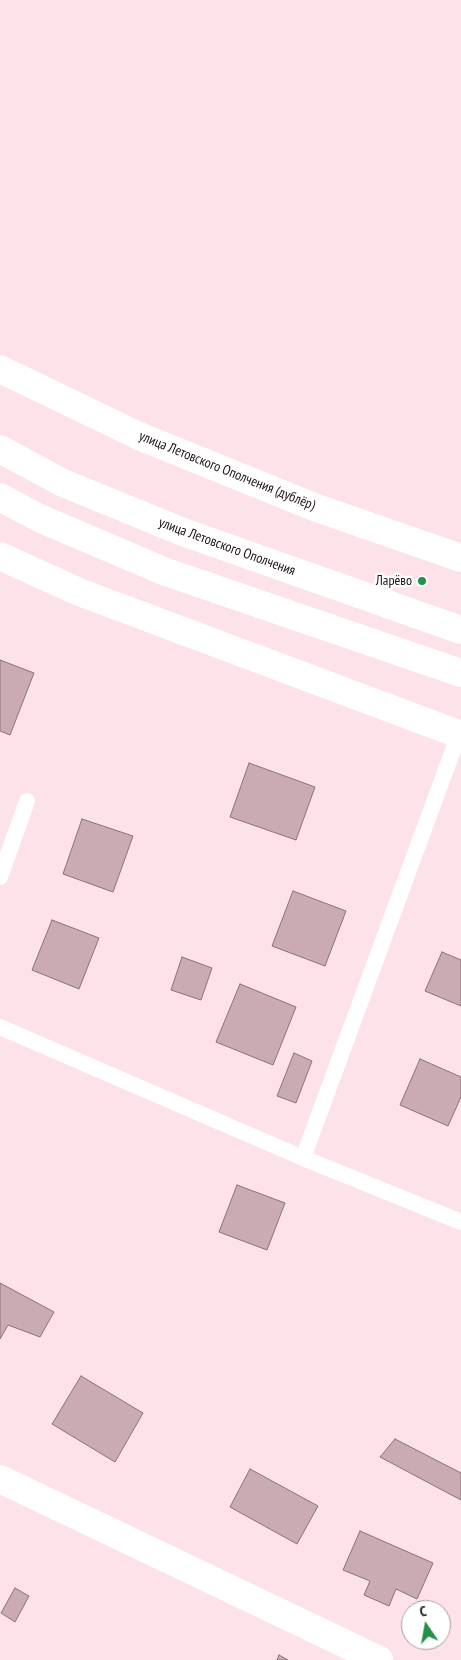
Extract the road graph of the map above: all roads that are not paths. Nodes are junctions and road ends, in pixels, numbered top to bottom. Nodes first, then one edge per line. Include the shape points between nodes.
1 (0, 369) edge
2 (0, 449) edge
3 (0, 497) edge
4 (0, 556) edge
5 (461, 558) edge
6 (461, 630) edge
7 (461, 673) edge
8 (460, 734) edge
9 (27, 801) dead end
10 (0, 877) edge
11 (0, 1027) edge
12 (303, 1158) junction
13 (461, 1222) edge
14 (0, 1479) edge
15 (378, 1660) edge

1 - 5 street, улица Летовского Ополчения (дублёр) via 139,436 314,507
2 - 6 street, улица Летовского Ополчения via 63,483 183,532
3 - 7 street via 39,518 166,572
4 - 8 street via 79,592
8 - 12 lane
9 - 10 lane
11 - 12 lane
12 - 13 lane
14 - 15 street

